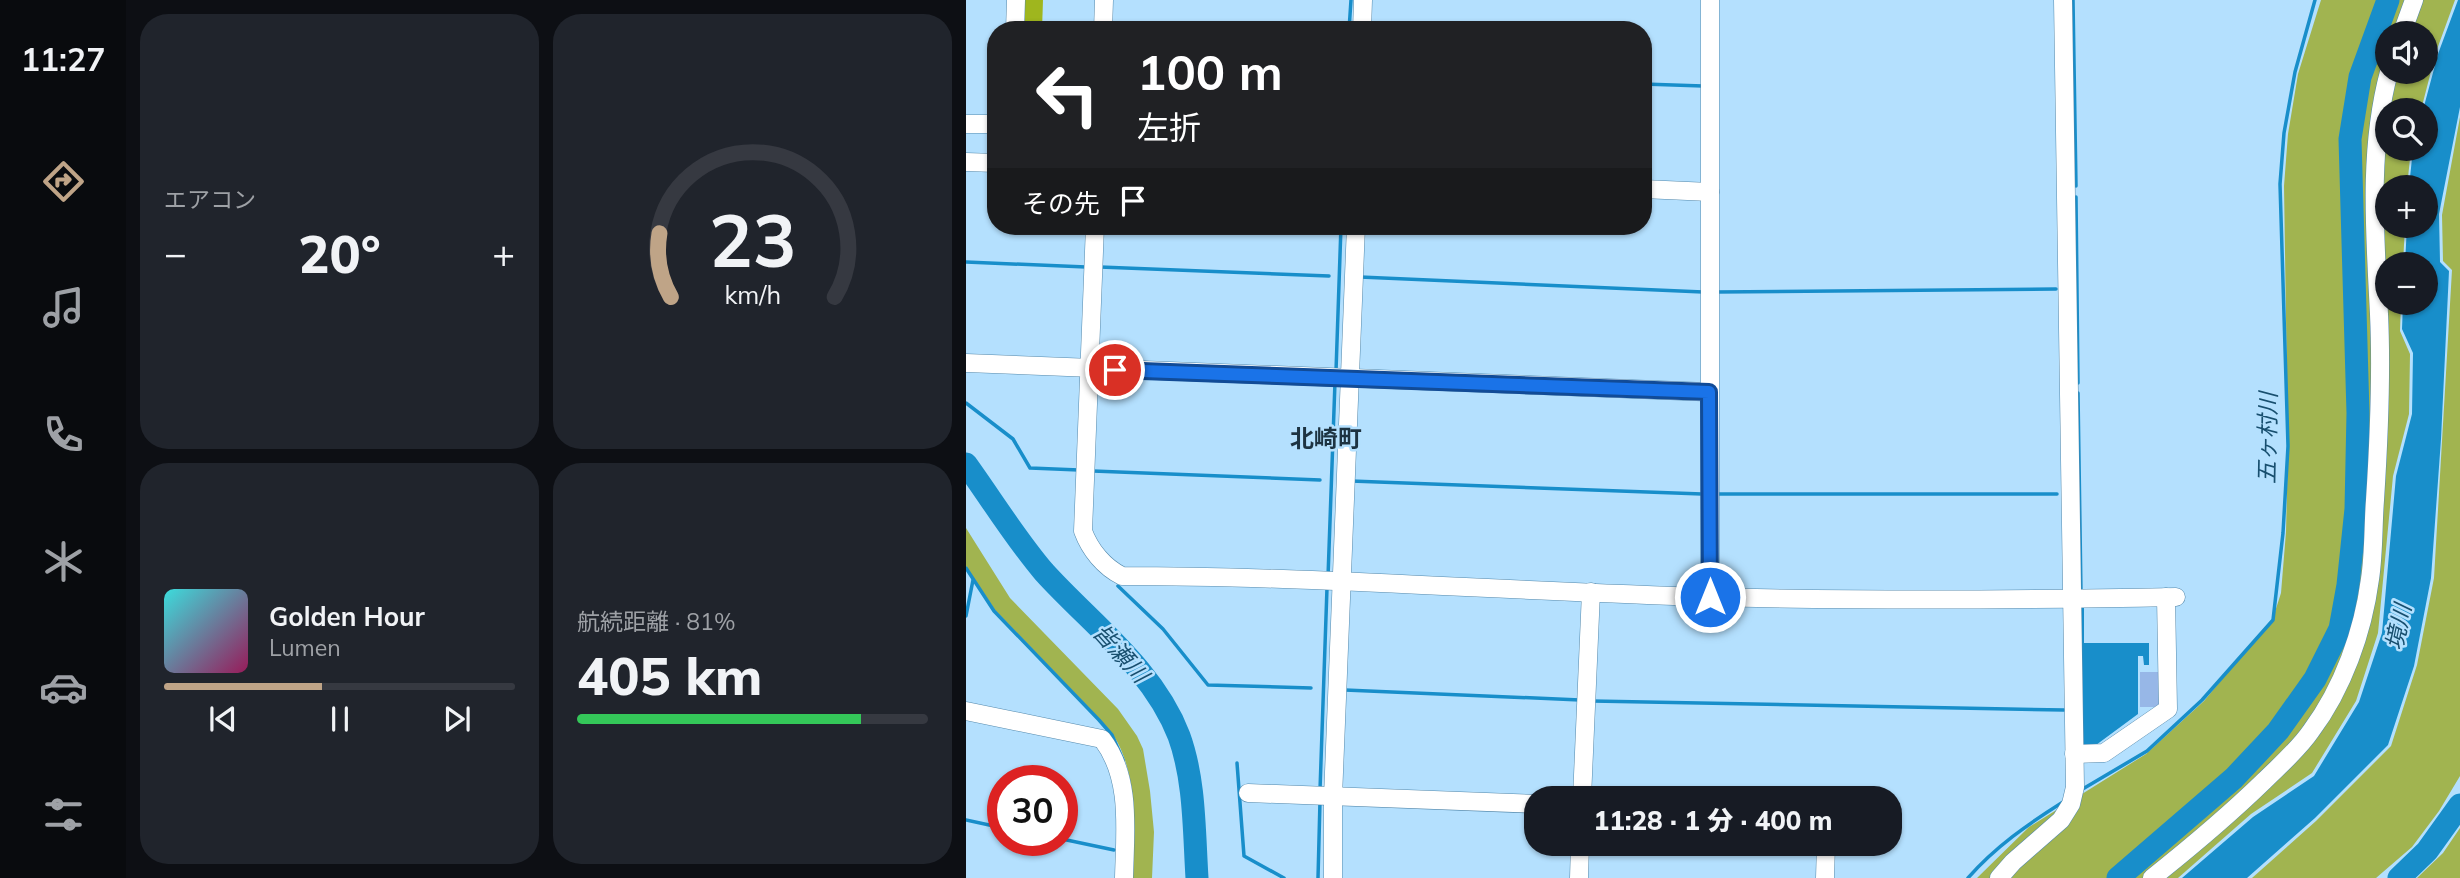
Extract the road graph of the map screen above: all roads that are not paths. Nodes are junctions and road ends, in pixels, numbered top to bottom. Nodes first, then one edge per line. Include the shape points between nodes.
1 (1016, 0) edge
2 (1104, 0) edge
3 (1363, 0) edge
4 (1710, 0) edge
5 (2063, 0) edge
6 (2414, 0) edge
7 (1015, 21) edge
8 (1103, 21) edge
9 (1362, 21) edge
10 (2406, 21) edge
11 (2387, 84) edge
12 (966, 124) edge
13 (987, 124) edge
14 (966, 162) edge
15 (987, 163) edge
16 (1652, 189) edge
17 (1710, 192) junction
18 (1095, 235) edge
19 (1355, 235) edge
20 (966, 363) edge
21 (1089, 369) junction
22 (1340, 378) junction
23 (1709, 392) junction
24 (1332, 580) junction
25 (1591, 592) junction
26 (1710, 597) junction
27 (2071, 599) junction
28 (966, 711) edge
29 (2074, 754) junction
30 (1583, 786) edge
31 (1248, 793) dead end
32 (1324, 796) junction
33 (1524, 804) edge
34 (1580, 856) edge
35 (1826, 856) edge
36 (1124, 878) edge
37 (1333, 878) edge
38 (1579, 878) edge
39 (1825, 878) edge
40 (1999, 878) edge
41 (2152, 878) edge

1 - 7 street
2 - 8 street
3 - 9 street
4 - 17 street
5 - 27 street
6 - 10 street
11 - 41 street via 2376,156 2381,409 2371,576 2356,644 2332,698 2294,752 2230,814
12 - 13 street
14 - 15 street
16 - 17 street
17 - 23 street
18 - 21 street
19 - 22 street
20 - 21 street
21 - 22 street
21 - 24 street via 1083,531 1111,571 1122,576
22 - 23 street
22 - 24 street
23 - 26 street
24 - 25 street
24 - 32 street
25 - 26 street
25 - 30 street
26 - 27 street
27 - 29 street
27 - 29 street via 2171,597 2168,709 2104,753
28 - 36 street via 1102,739 1113,754 1124,797
29 - 40 street via 2071,804 2061,820
31 - 32 street
32 - 33 street
32 - 37 street
34 - 38 street
35 - 39 street

